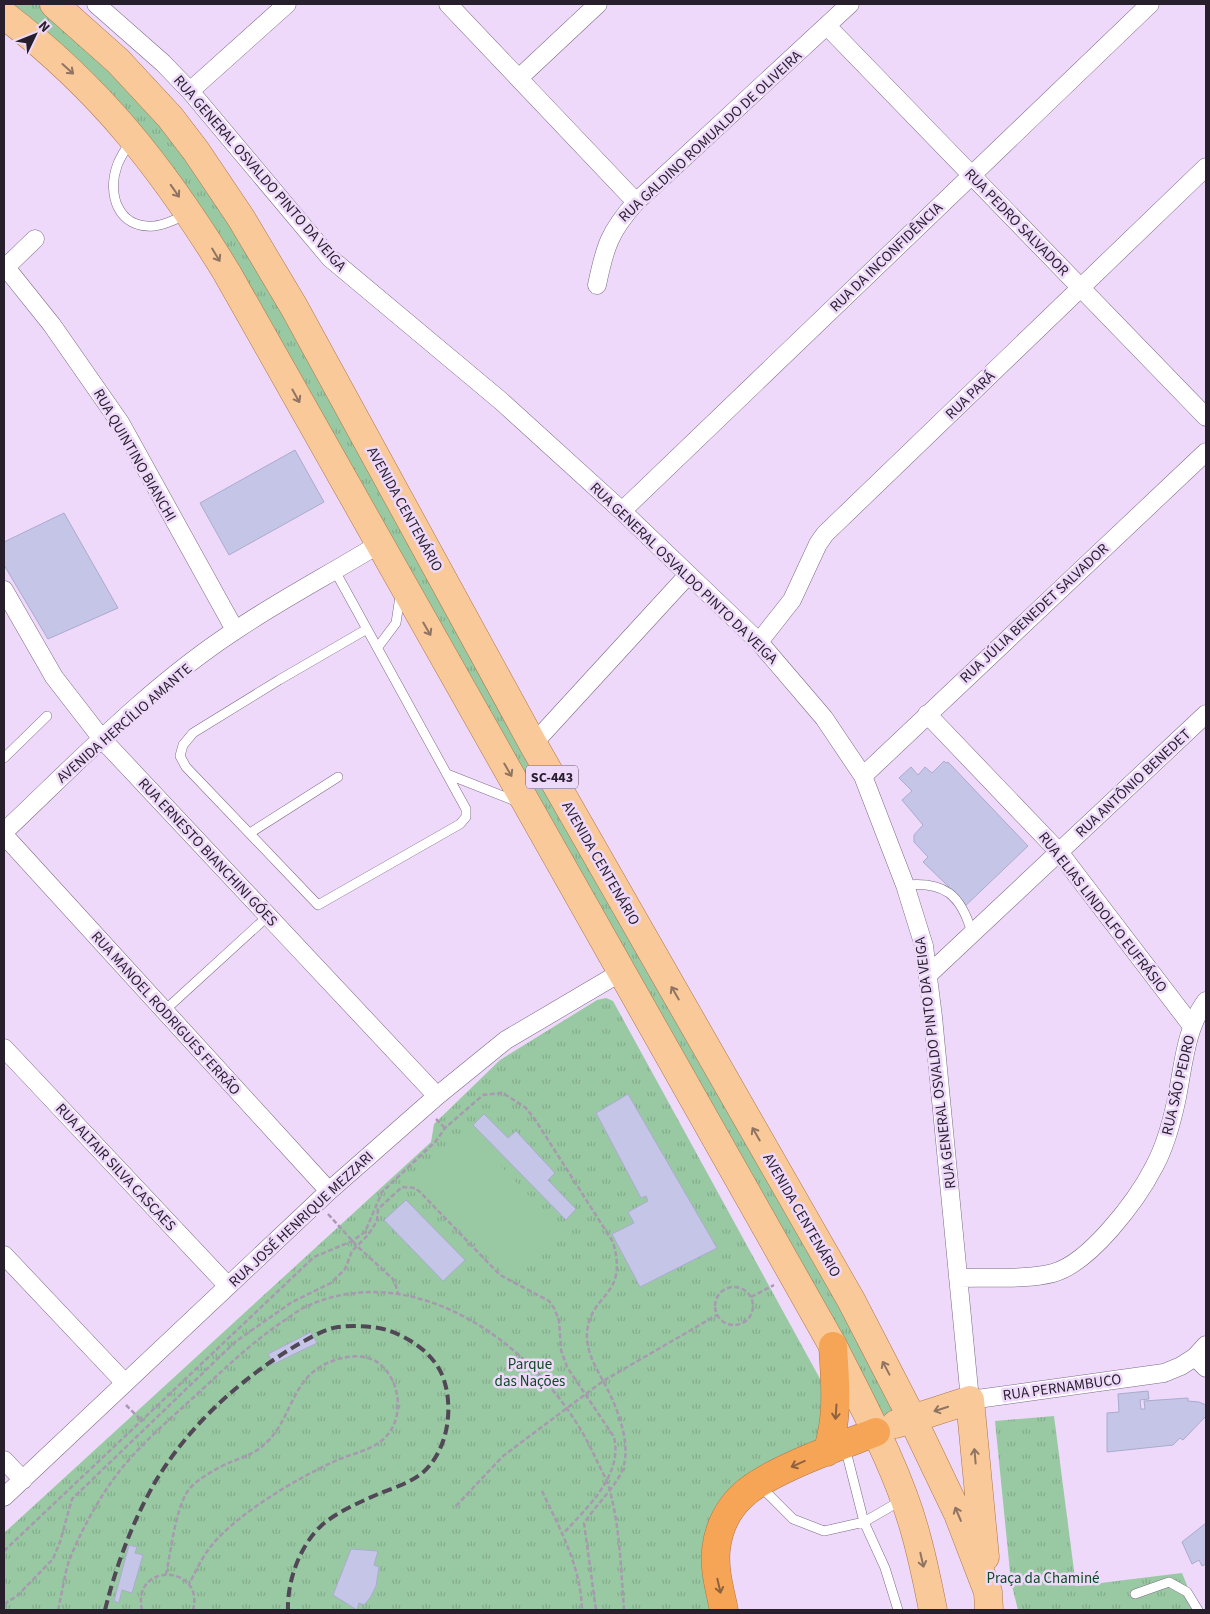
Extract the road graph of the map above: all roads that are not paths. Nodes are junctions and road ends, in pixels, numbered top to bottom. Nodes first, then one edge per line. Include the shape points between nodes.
1 (54, 4) edge
2 (96, 4) edge
3 (287, 4) edge
4 (448, 4) edge
5 (598, 4) edge
6 (850, 4) edge
7 (1150, 4) edge
8 (4, 15) edge
9 (827, 26) junction
10 (519, 78) junction
11 (190, 91) junction
12 (133, 137) junction
13 (1206, 167) edge
14 (972, 175) junction
15 (636, 202) junction
16 (190, 213) junction
17 (35, 239) dead end
18 (5, 267) edge
19 (597, 284) dead end
20 (1081, 288) junction
21 (1206, 417) edge
22 (1206, 452) edge
23 (622, 511) junction
24 (379, 544) junction
25 (335, 571) junction
26 (688, 575) junction
27 (402, 584) junction
28 (4, 590) edge
29 (367, 629) junction
30 (235, 630) junction
31 (759, 642) junction
32 (378, 647) junction
33 (927, 714) junction
34 (1206, 714) edge
35 (47, 716) dead end
36 (102, 739) junction
37 (533, 744) junction
38 (4, 758) edge
39 (447, 774) junction
40 (863, 776) junction
41 (338, 777) dead end
42 (528, 806) junction
43 (250, 833) junction
44 (4, 834) edge
45 (1059, 852) junction
46 (905, 885) junction
47 (268, 916) junction
48 (972, 934) junction
49 (623, 971) junction
50 (928, 975) junction
51 (1206, 1001) edge
52 (164, 1011) junction
53 (1192, 1026) junction
54 (4, 1048) edge
55 (436, 1096) junction
56 (323, 1196) junction
57 (4, 1255) edge
58 (958, 1278) junction
59 (228, 1286) junction
60 (833, 1346) junction
61 (1202, 1357) edge
62 (120, 1388) junction
63 (970, 1400) junction
64 (912, 1418) junction
65 (876, 1432) junction
66 (835, 1448) junction
67 (4, 1460) edge
68 (23, 1480) junction
69 (758, 1484) junction
70 (4, 1498) edge
71 (903, 1500) junction
72 (864, 1522) junction
73 (1135, 1594) dead end
74 (990, 1604) edge
75 (724, 1610) edge
76 (898, 1610) edge
77 (932, 1610) edge
78 (1198, 1610) edge

1 - 37 main road, AVENIDA CENTENÁRIO / SC-443 via 118,61 170,117 241,218 299,316
2 - 11 street, RUA GENERAL OSVALDO PINTO DA VEIGA
3 - 11 street
4 - 10 street
5 - 10 street
6 - 9 street, RUA GALDINO ROMUALDO DE OLIVEIRA
7 - 14 street, RUA DA INCONFIDÊNCIA
8 -> 12 main road via 75,75
9 - 14 street, RUA PEDRO SALVADOR
9 - 15 street, RUA GALDINO ROMUALDO DE OLIVEIRA
10 - 15 street
11 - 23 street, RUA GENERAL OSVALDO PINTO DA VEIGA via 330,258 495,395
12 -> 16 main road
12 - 16 lane via 117,165 114,180 112,196 119,211 130,221 152,226
13 - 20 street, RUA PARÁ
14 - 20 street, RUA PEDRO SALVADOR
14 - 23 street, RUA DA INCONFIDÊNCIA
15 - 19 street, RUA GALDINO ROMUALDO DE OLIVEIRA via 610,236
16 -> 24 main road
17 - 18 street
18 - 30 street, RUA QUINTINO BIANCHI via 52,325 121,424
20 - 21 street, RUA PEDRO SALVADOR
20 - 31 street, RUA PARÁ via 825,534 792,600
22 - 33 street, RUA JÚLIA BENEDET SALVADOR
23 - 26 street, RUA GENERAL OSVALDO PINTO DA VEIGA
24 - 25 street, AVENIDA HERCÍLIO AMANTE
24 - 27 main road
25 - 29 lane
25 - 30 street, AVENIDA HERCÍLIO AMANTE
26 - 31 street, RUA GENERAL OSVALDO PINTO DA VEIGA
26 - 37 street
27 - 32 lane via 396,623
27 -> 42 main road
28 - 36 street, RUA ERNESTO BIANCHINI GÓES via 54,677
29 - 32 lane
29 - 43 lane via 193,733 183,745 180,756 186,767
30 - 36 street, AVENIDA HERCÍLIO AMANTE
31 - 40 street, RUA GENERAL OSVALDO PINTO DA VEIGA via 824,718
32 - 39 lane
33 - 40 street, RUA JÚLIA BENEDET SALVADOR
33 - 45 street, RUA ELIAS LINDOLFO EUFRÁSIO
34 - 45 street, RUA ANTÔNIO BENEDET
35 - 38 lane
36 - 44 street, AVENIDA HERCÍLIO AMANTE
36 - 47 street, RUA ERNESTO BIANCHINI GÓES
64 -> 37 main road, AVENIDA CENTENÁRIO / SC-443 via 851,1300
39 - 42 lane
39 - 43 lane via 466,809 466,817 460,824 318,904
40 - 46 street, RUA GENERAL OSVALDO PINTO DA VEIGA
41 - 43 lane
42 - 49 main road
44 - 52 street, RUA MANOEL RODRIGUES FERRÃO
45 - 48 street, RUA ANTÔNIO BENEDET
45 - 53 street, RUA ELIAS LINDOLFO EUFRÁSIO
46 - 48 lane via 924,883 946,890 967,915
46 - 50 street, RUA GENERAL OSVALDO PINTO DA VEIGA via 919,925
47 - 52 lane
47 - 55 street, RUA ERNESTO BIANCHINI GÓES
48 - 50 street, RUA ANTÔNIO BENEDET
49 - 55 street, RUA JOSÉ HENRIQUE MEZZARI via 506,1040
49 - 60 main road
50 - 58 street, RUA GENERAL OSVALDO PINTO DA VEIGA
51 - 53 street, RUA SÃO PEDRO
52 - 56 street, RUA MANOEL RODRIGUES FERRÃO
53 - 58 street, RUA SÃO PEDRO via 1173,1118 1154,1168 1140,1190 1092,1247 1068,1268 1053,1273
54 - 59 street, RUA ALTAIR SILVA CASCAES
55 - 56 street, RUA JOSÉ HENRIQUE MEZZARI
56 - 59 street, RUA JOSÉ HENRIQUE MEZZARI
57 - 62 street
58 - 63 street, RUA GENERAL OSVALDO PINTO DA VEIGA
59 - 62 street, RUA JOSÉ HENRIQUE MEZZARI
60 - 65 main road
60 -> 66 highway
61 - 63 street, RUA PERNAMBUCO via 1164,1373
62 - 68 street, RUA JOSÉ HENRIQUE MEZZARI
63 -> 64 main road, RUA PERNAMBUCO
74 -> 63 main road, RUA GENERAL OSVALDO PINTO DA VEIGA
64 - 65 main road, RUA PERNAMBUCO
74 -> 64 main road, AVENIDA CENTENÁRIO / SC-443 via 958,1514
65 - 66 highway
65 - 71 main road
66 -> 69 highway
66 - 72 lane
67 - 68 street
68 - 70 street, RUA JOSÉ HENRIQUE MEZZARI
69 - 72 lane via 793,1518 824,1531
69 -> 75 highway via 742,1496 724,1518 718,1541 716,1572
71 - 72 lane
71 -> 77 main road via 916,1534
72 - 76 lane via 885,1568
73 - 78 lane via 1169,1582 1187,1592

